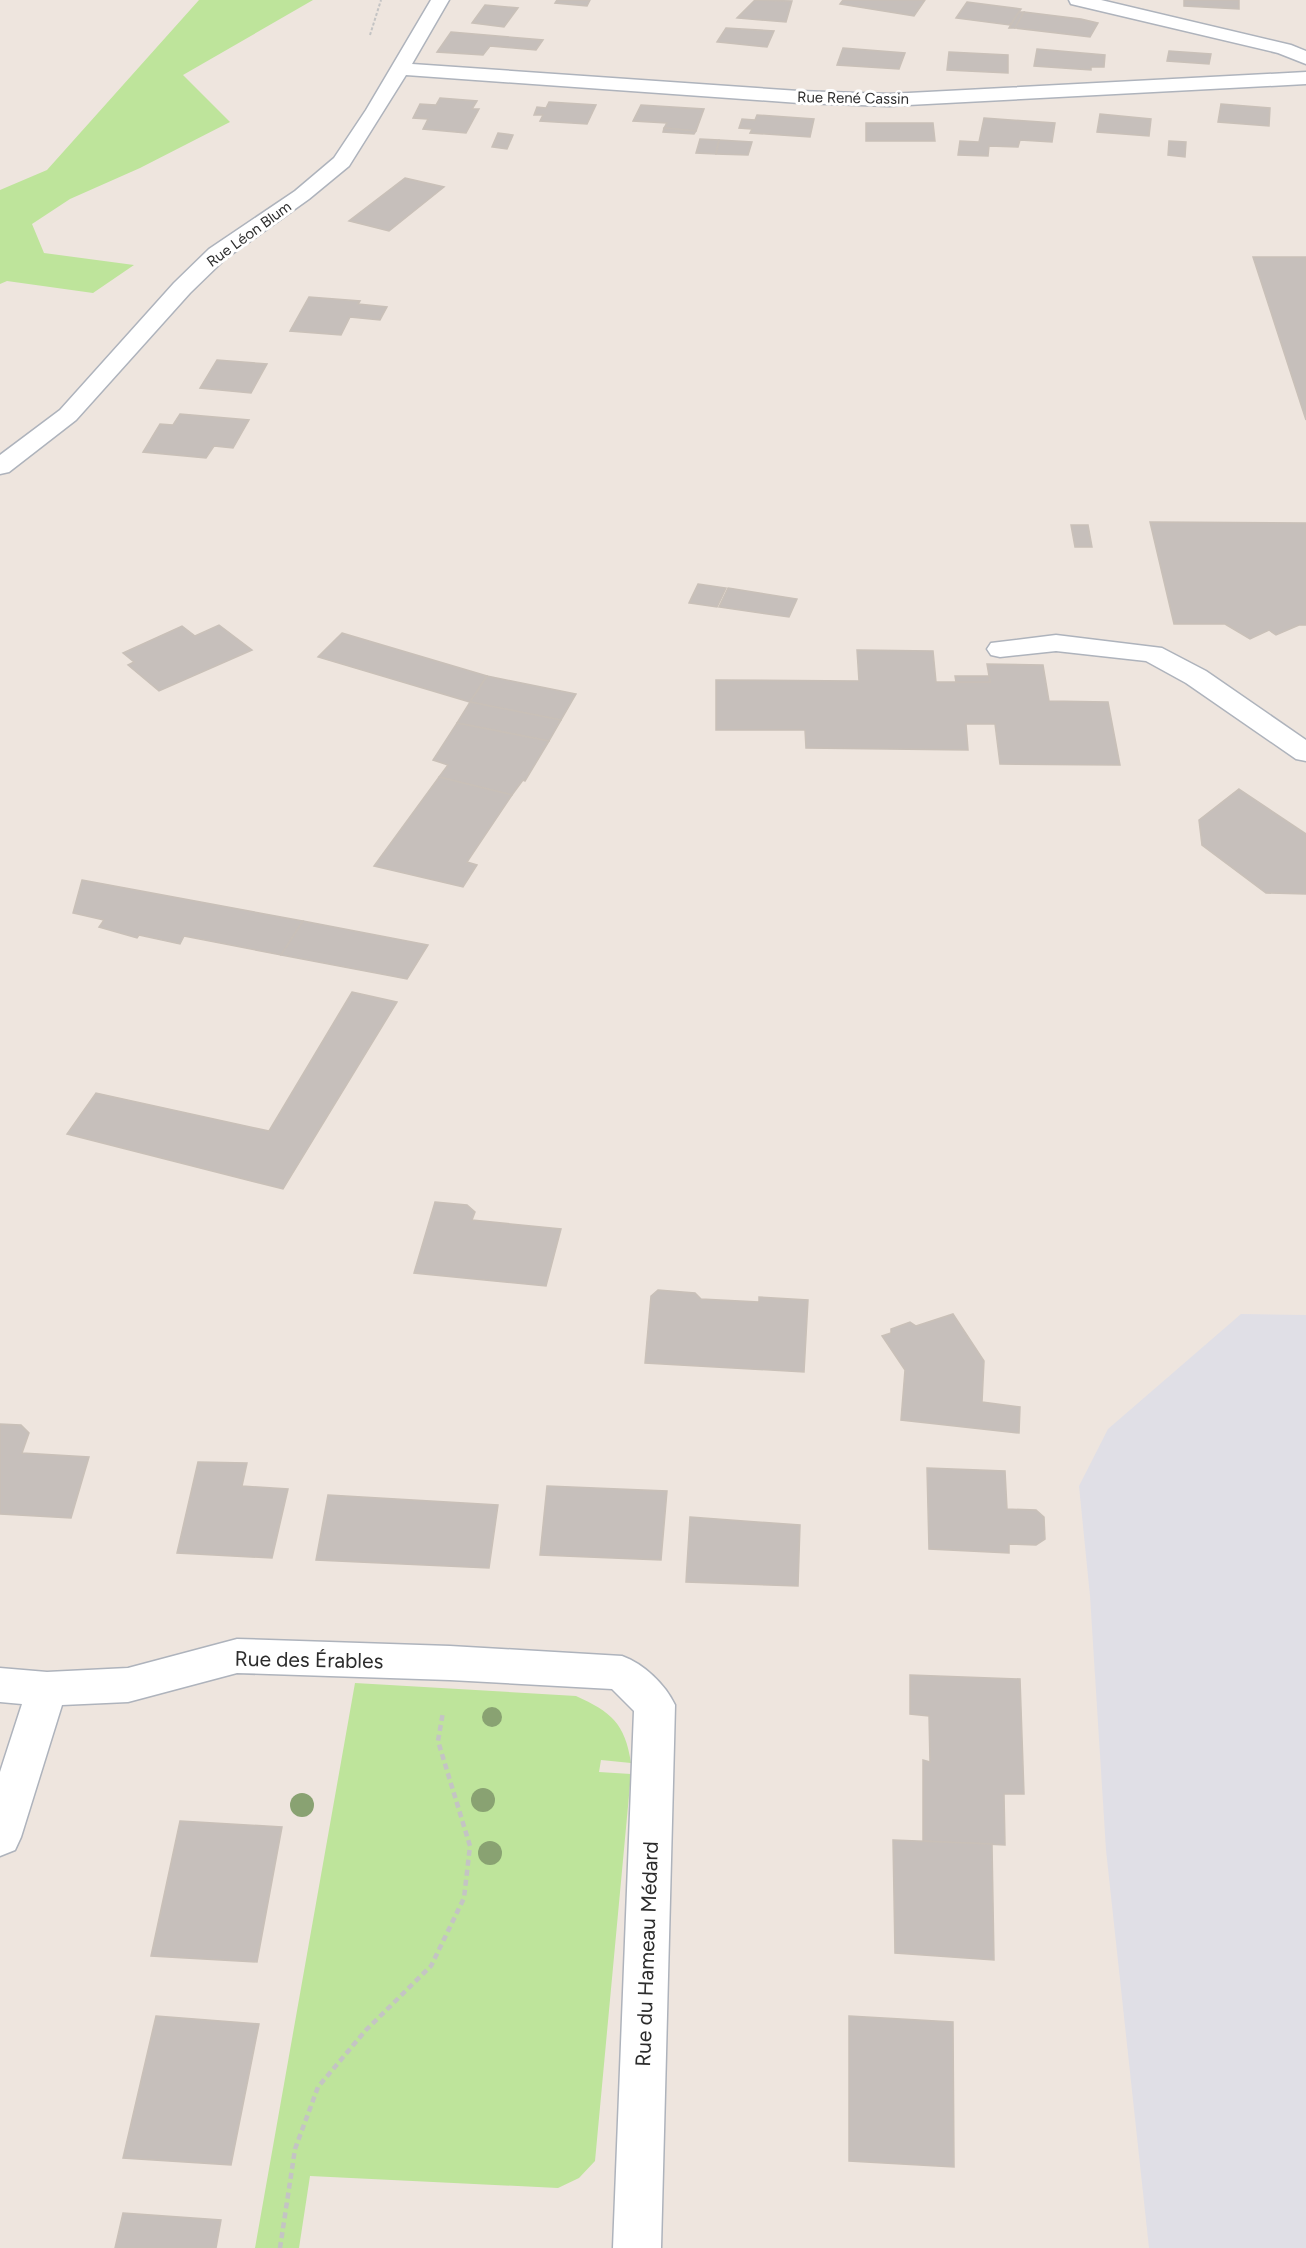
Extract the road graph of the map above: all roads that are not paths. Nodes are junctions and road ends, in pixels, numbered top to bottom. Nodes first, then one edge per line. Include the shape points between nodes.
1 (440, 0) edge
2 (1078, 0) edge
3 (1306, 58) edge
4 (400, 69) junction
5 (1306, 78) edge
6 (0, 467) edge
7 (1000, 649) dead end
8 (1306, 753) edge
9 (622, 1673) joint
10 (0, 1684) edge
11 (47, 1689) junction
12 (0, 1837) edge
13 (637, 2248) edge

1 - 4 street, Rue Léon Blum
2 - 3 street
4 - 5 street, Rue René Cassin via 889,100
4 - 6 street, Rue Léon Blum via 342,162 217,254 68,415
7 - 8 street via 1056,643 1152,654 1196,677
9 - 11 street, Rue des Érables via 237,1656 128,1685
9 - 13 street, Rue du Hameau Médard via 655,1705
10 - 11 street, Rue des Érables
11 - 12 street

